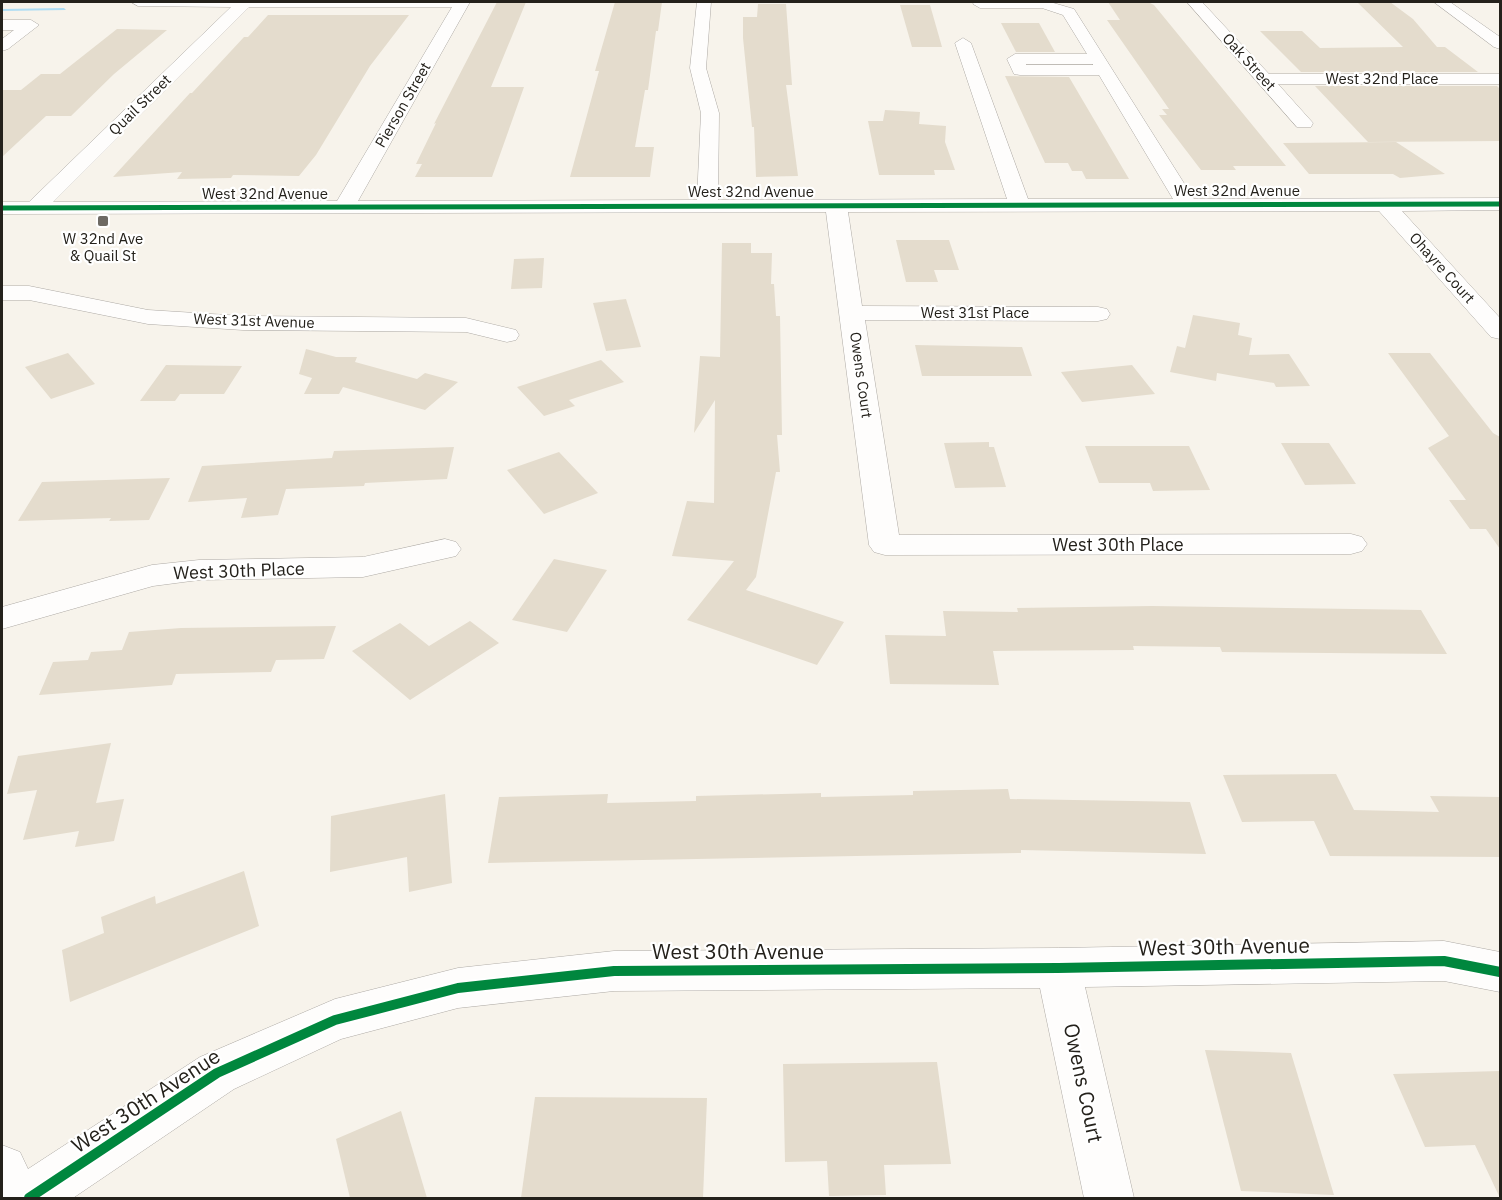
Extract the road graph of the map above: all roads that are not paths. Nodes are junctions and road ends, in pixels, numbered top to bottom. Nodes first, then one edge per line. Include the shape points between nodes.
1 (138, 2) edge
2 (244, 2) edge
3 (462, 2) edge
4 (704, 2) edge
5 (1194, 2) edge
6 (1442, 2) edge
7 (980, 4) dead end
8 (2, 25) edge
9 (963, 42) dead end
10 (1500, 44) edge
11 (2, 46) edge
12 (1264, 79) junction
13 (1500, 79) edge
14 (1304, 123) dead end
15 (1187, 204) junction
16 (1384, 204) junction
17 (1500, 204) edge
18 (1020, 205) junction
19 (707, 206) junction
20 (837, 206) junction
21 (344, 207) junction
22 (2, 208) edge
23 (34, 208) junction
24 (2, 293) edge
25 (852, 313) junction
26 (1098, 314) dead end
27 (1500, 333) edge
28 (507, 335) dead end
29 (1351, 544) dead end
30 (885, 545) joint
31 (445, 549) dead end
32 (2, 618) edge
33 (1058, 968) junction
34 (1500, 972) edge
35 (2, 1170) edge
36 (15, 1198) edge
37 (29, 1198) edge
38 (1109, 1198) edge

1 - 2 street
2 - 3 street
2 - 23 street, Quail Street
3 - 21 street, Pierson Street
4 - 19 street via 698,68 710,113
5 - 12 street, Oak Street
6 - 10 street
7 - 15 street via 1043,4 1069,12
8 - 11 street via 31,25
9 - 18 street
12 - 13 street, West 32nd Place
12 - 14 street, Oak Street
15 - 16 street, West 32nd Avenue
15 - 18 street, West 32nd Avenue
16 - 17 street, West 32nd Avenue
16 - 27 street, Ohayre Court
18 - 20 street, West 32nd Avenue
19 - 20 street, West 32nd Avenue
19 - 21 street, West 32nd Avenue
20 - 25 street, Owens Court
21 - 23 street, West 32nd Avenue
22 - 23 street, West 32nd Avenue
24 - 28 street, West 31st Avenue via 29,293 148,317 243,323 465,325
25 - 26 street, West 31st Place
25 - 30 street, Owens Court
29 - 30 street, West 30th Place
31 - 32 street, West 30th Place via 363,567 199,570 152,576
33 - 34 street, West 30th Avenue via 1444,961
33 - 37 street, West 30th Avenue via 614,970 459,988 335,1020 217,1073
33 - 38 street, Owens Court
35 - 36 street

